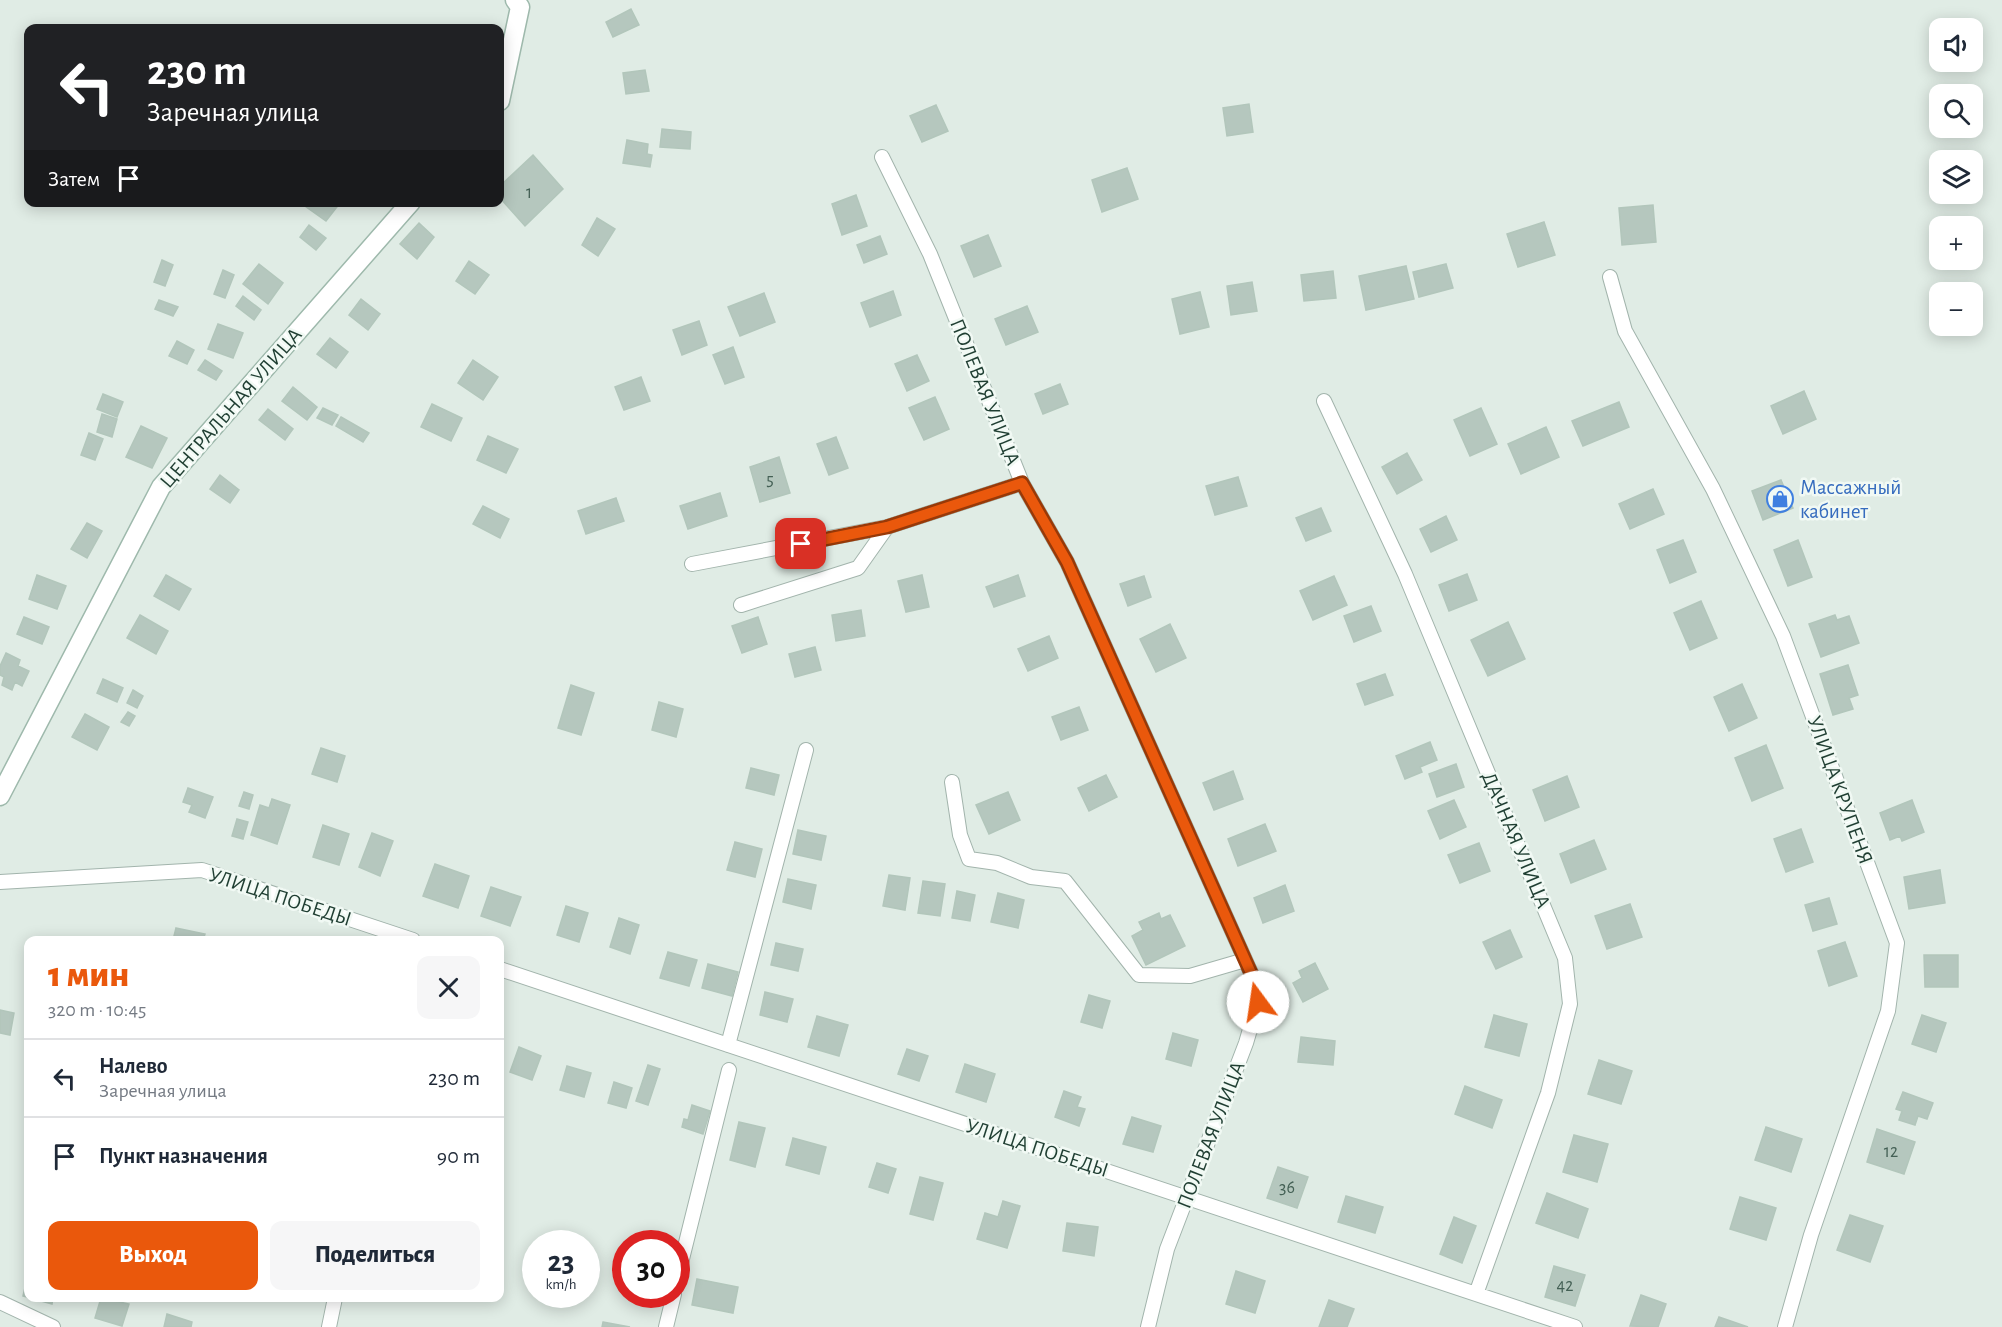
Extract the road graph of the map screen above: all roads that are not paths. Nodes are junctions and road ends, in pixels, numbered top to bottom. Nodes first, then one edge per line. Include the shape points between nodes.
1 (517, 3) edge
2 (504, 78) edge
3 (882, 157) dead end
4 (407, 207) edge
5 (1610, 277) dead end
6 (1324, 401) dead end
7 (1022, 483) junction
8 (887, 527) junction
9 (692, 564) dead end
10 (741, 605) dead end
11 (806, 750) dead end
12 (952, 782) dead end
13 (0, 796) edge
14 (0, 882) edge
15 (401, 936) edge
16 (1245, 960) junction
17 (504, 970) edge
18 (728, 1045) junction
19 (729, 1070) dead end
20 (1187, 1198) junction
21 (689, 1230) edge
22 (1476, 1294) junction
23 (0, 1302) edge
24 (334, 1302) edge
25 (671, 1308) edge
26 (53, 1327) edge
27 (329, 1327) edge
28 (666, 1327) edge
29 (1148, 1327) edge
30 (1575, 1327) edge
31 (1785, 1327) edge

1 - 2 street
3 - 7 street, ПОЛЕВАЯ УЛИЦА via 930,254
4 - 13 street, ЦЕНТРАЛЬНАЯ УЛИЦА via 161,487
5 - 31 street, УЛИЦА КРУПЕНЯ via 1625,331 1713,489 1783,636 1897,943 1888,1011 1811,1234
6 - 22 street, ДАЧНАЯ УЛИЦА via 1405,574 1565,958 1570,1004 1548,1093
7 - 8 street
7 - 16 street, ПОЛЕВАЯ УЛИЦА via 1067,562
8 - 9 street
8 - 10 street via 858,568
11 - 18 street
12 - 16 street via 960,835 969,859 998,863 1031,877 1065,881 1139,975 1190,976
14 - 15 street, УЛИЦА ПОБЕДЫ via 202,870
16 - 20 street, ПОЛЕВАЯ УЛИЦА via 1255,982 1258,1002
17 - 18 street, УЛИЦА ПОБЕДЫ
18 - 20 street, УЛИЦА ПОБЕДЫ
19 - 21 street
20 - 22 street, УЛИЦА ПОБЕДЫ
20 - 29 street, ПОЛЕВАЯ УЛИЦА via 1167,1249
22 - 30 street, УЛИЦА ПОБЕДЫ
23 - 26 street
24 - 27 street
25 - 28 street

